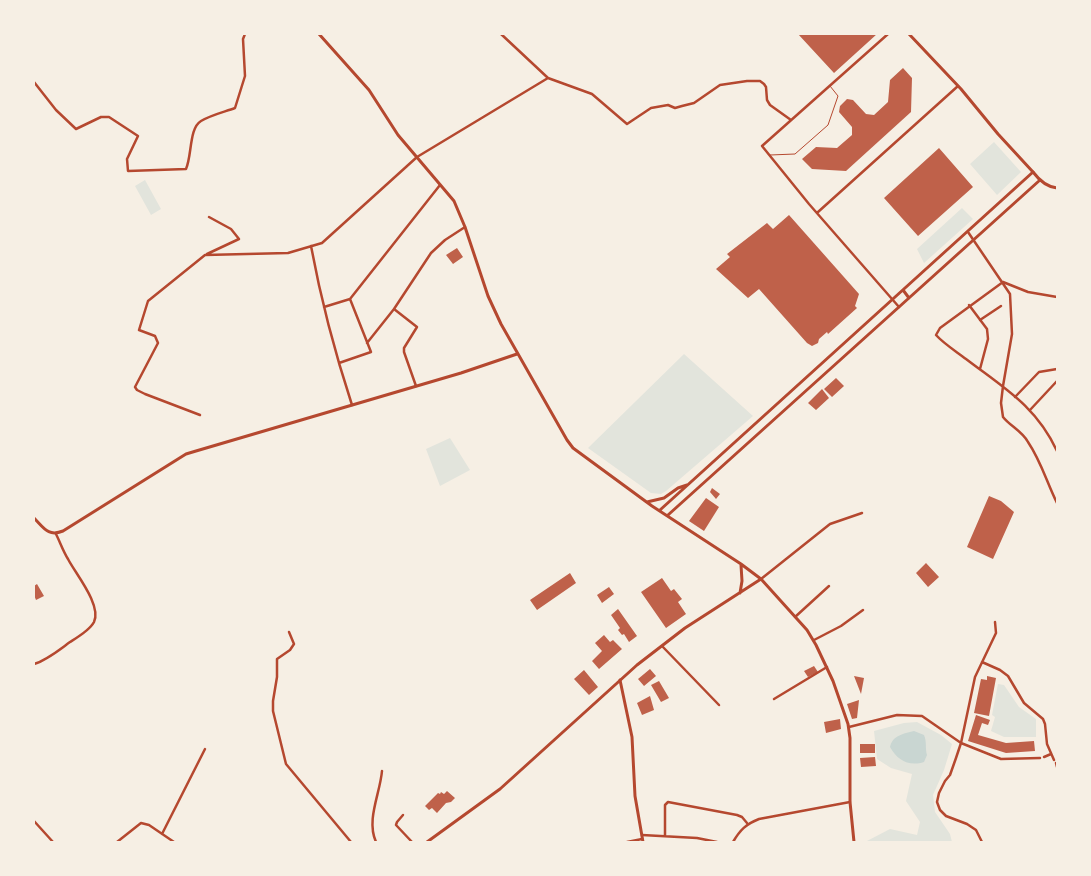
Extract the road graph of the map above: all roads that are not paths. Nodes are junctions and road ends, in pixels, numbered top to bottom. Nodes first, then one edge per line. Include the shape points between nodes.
1 (246, 34) edge
2 (319, 34) edge
3 (501, 34) edge
4 (888, 34) edge
5 (909, 34) edge
6 (548, 78) junction
7 (34, 82) edge
8 (829, 86) junction
9 (958, 86) junction
10 (791, 120) junction
11 (770, 155) junction
12 (417, 157) junction
13 (1033, 172) junction
14 (1040, 180) junction
15 (440, 185) junction
16 (1057, 188) edge
17 (818, 212) junction
18 (209, 217) dead end
19 (465, 226) junction
20 (968, 232) junction
21 (974, 240) junction
22 (311, 246) junction
23 (205, 255) junction
24 (1003, 282) junction
25 (903, 290) junction
26 (1057, 297) edge
27 (909, 298) junction
28 (350, 299) junction
29 (893, 299) junction
30 (969, 305) junction
31 (1001, 306) dead end
32 (324, 307) junction
33 (899, 307) junction
34 (394, 309) junction
35 (980, 320) junction
36 (367, 343) junction
37 (517, 354) junction
38 (339, 363) junction
39 (980, 369) junction
40 (1057, 369) edge
41 (1057, 381) edge
42 (416, 386) junction
43 (1003, 386) junction
44 (1015, 396) junction
45 (352, 405) junction
46 (1030, 410) junction
47 (200, 415) dead end
48 (755, 424) junction
49 (762, 430) junction
50 (1057, 451) edge
51 (688, 485) junction
52 (646, 502) junction
53 (1057, 503) edge
54 (660, 510) junction
55 (862, 513) dead end
56 (668, 515) junction
57 (34, 518) edge
58 (56, 534) junction
59 (741, 564) junction
60 (761, 579) junction
61 (829, 586) dead end
62 (740, 594) junction
63 (863, 610) dead end
64 (794, 617) junction
65 (995, 622) dead end
66 (289, 632) dead end
67 (814, 640) junction
68 (662, 646) junction
69 (982, 662) junction
70 (34, 664) edge
71 (827, 668) junction
72 (620, 680) junction
73 (774, 700) dead end
74 (719, 705) dead end
75 (849, 727) junction
76 (961, 743) junction
77 (205, 749) dead end
78 (1051, 754) junction
79 (1056, 763) edge
80 (382, 771) dead end
81 (850, 802) junction
82 (403, 816) dead end
83 (34, 821) edge
84 (747, 823) junction
85 (162, 834) junction
86 (642, 834) junction
87 (665, 836) junction
88 (642, 841) edge
89 (53, 842) edge
90 (117, 842) edge
91 (174, 842) edge
92 (352, 842) edge
93 (376, 842) edge
94 (412, 842) edge
95 (427, 842) edge
96 (627, 842) edge
97 (717, 842) edge
98 (733, 842) edge
99 (854, 842) edge
100 (982, 842) edge

1 - 7 street via 243,39 245,76 235,108 200,121 194,128 186,169 128,171 126,159 138,136 109,117 76,129
2 - 12 main road via 369,90 398,135
3 - 6 street
4 - 8 street
5 - 9 main road
6 - 10 street via 592,94 627,124 651,108 668,105 675,108 694,102 720,85 760,81 766,87 770,105
6 - 12 street
8 - 10 street
8 - 11 lane via 838,96 828,126 795,154
9 - 13 main road
9 - 17 street
10 - 11 street via 762,146
11 - 17 street
12 - 15 main road
12 - 22 street via 322,243
13 - 14 main road
13 - 20 main road
14 - 16 main road
14 - 21 main road
15 - 19 main road via 454,201
15 - 28 street
17 - 29 street
18 - 23 street via 231,229 239,239
19 - 34 street via 431,253
19 - 37 main road via 488,296
20 - 21 street
20 - 25 main road
21 - 24 street
21 - 27 main road
22 - 23 street via 288,253
22 - 32 street
23 - 47 street via 148,301 139,330 155,336 158,343 135,387
24 - 26 street via 1028,292
24 - 30 street
24 - 43 street via 1010,294 1012,334
25 - 27 main road
25 - 29 main road
27 - 33 main road
28 - 32 street
28 - 36 street
29 - 33 street
29 - 48 main road
30 - 35 street
30 - 39 street via 936,335
31 - 35 street
32 - 38 street
33 - 49 main road
34 - 36 street
34 - 42 street via 417,327 404,348
35 - 39 street via 987,329 988,339
36 - 38 street via 370,352
37 - 42 main road
37 - 52 main road via 573,448
38 - 45 street
39 - 43 street
40 - 44 street via 1039,372
41 - 46 street
42 - 45 main road
43 - 44 street
43 - 53 street via 1003,417 1029,442
44 - 46 street
45 - 58 main road via 186,454
46 - 50 street via 1041,422
48 - 49 main road
48 - 51 main road
49 - 56 main road
51 - 52 main road via 664,498
51 - 54 main road
52 - 54 main road
54 - 56 main road
55 - 60 street via 830,524
56 - 59 main road
57 - 58 main road via 46,530
58 - 70 street via 95,609 94,622 76,638
59 - 60 main road
59 - 62 main road
60 - 62 main road
60 - 64 main road
61 - 64 street
62 - 68 main road
63 - 67 street
64 - 67 main road
65 - 69 street via 996,634
66 - 92 street via 294,644 277,659 273,701 286,764
67 - 71 main road
68 - 72 main road
68 - 74 street
69 - 76 street via 969,700
69 - 78 street via 1008,676 1024,703 1043,719
71 - 73 street
71 - 75 main road
72 - 86 main road via 632,737 635,796
72 - 95 main road via 500,789
75 - 76 street via 897,715 922,716
75 - 81 main road
76 - 78 street via 1002,759
76 - 100 street via 938,802 946,816 976,830
77 - 85 street
78 - 79 street
80 - 93 street via 373,813
81 - 84 street
81 - 99 main road
82 - 94 street via 396,825
83 - 89 street
84 - 87 street via 737,815 668,802 665,805
84 - 98 street
85 - 90 street via 141,823
85 - 91 street
86 - 87 street
86 - 88 main road
87 - 97 street
88 - 96 street

